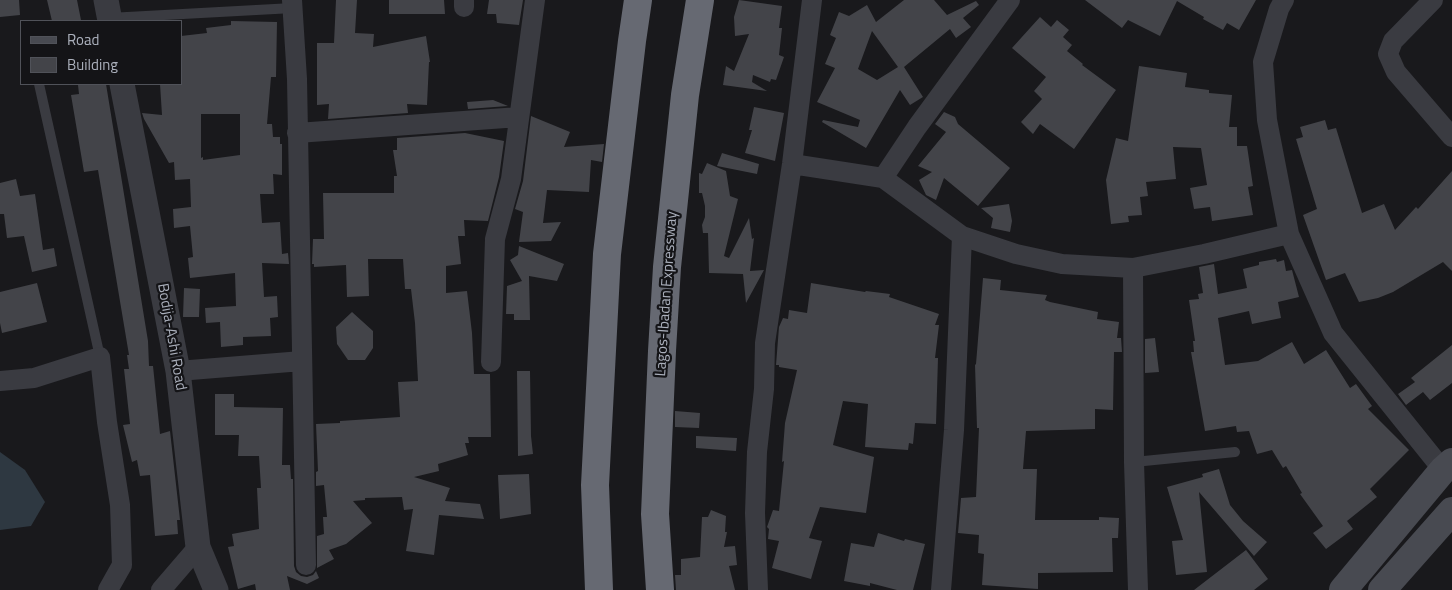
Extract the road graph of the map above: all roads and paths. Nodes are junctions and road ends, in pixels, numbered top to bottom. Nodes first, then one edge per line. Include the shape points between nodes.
1 (535, 0) edge
2 (638, 0) edge
3 (700, 0) edge
4 (812, 0) edge
5 (1010, 0) edge
6 (1284, 0) edge
7 (1434, 0) edge
8 (292, 4) edge
9 (106, 15) edge
10 (39, 85) edge
11 (122, 85) edge
12 (520, 117) junction
13 (297, 133) junction
14 (1452, 137) edge
15 (792, 164) junction
16 (883, 178) junction
17 (1289, 234) junction
18 (962, 236) junction
19 (1133, 268) junction
20 (100, 357) junction
21 (302, 361) junction
22 (491, 362) dead end
23 (178, 371) junction
24 (0, 381) edge
25 (1235, 452) dead end
26 (1134, 462) junction
27 (1448, 466) edge
28 (1452, 511) edge
29 (198, 547) junction
30 (306, 566) dead end
31 (762, 589) edge
32 (108, 590) edge
33 (161, 590) edge
34 (216, 590) edge
35 (599, 590) edge
36 (660, 590) edge
37 (941, 590) edge
38 (1138, 590) edge
39 (1343, 590) edge
40 (1382, 590) edge

1 - 12 street
2 - 35 highway via 607,254 595,485
3 - 36 highway, Lagos-Ibadan Expressway via 685,96 667,268 655,514
4 - 15 street
5 - 16 street
6 - 17 street via 1263,62 1267,120
7 - 14 street via 1393,41 1388,54 1396,72
8 - 9 lane
8 - 13 street
10 - 20 lane
11 - 23 street, Bodija-Ashi Road
12 - 13 street
12 - 22 street via 511,179 495,239
13 - 21 street
15 - 16 street
15 - 31 street via 765,343 757,452 755,513
16 - 18 street
17 - 19 street
17 - 27 street via 1333,333
18 - 19 street via 1016,254 1062,264
18 - 37 street via 954,430
19 - 26 street
20 - 24 street via 34,378
20 - 32 street via 120,505 122,565
21 - 23 street
21 - 30 street
23 - 29 street, Bodija-Ashi Road
25 - 26 lane
26 - 38 street
27 - 39 main road
28 - 40 main road
29 - 33 street
29 - 34 street, Bodija-Ashi Road

